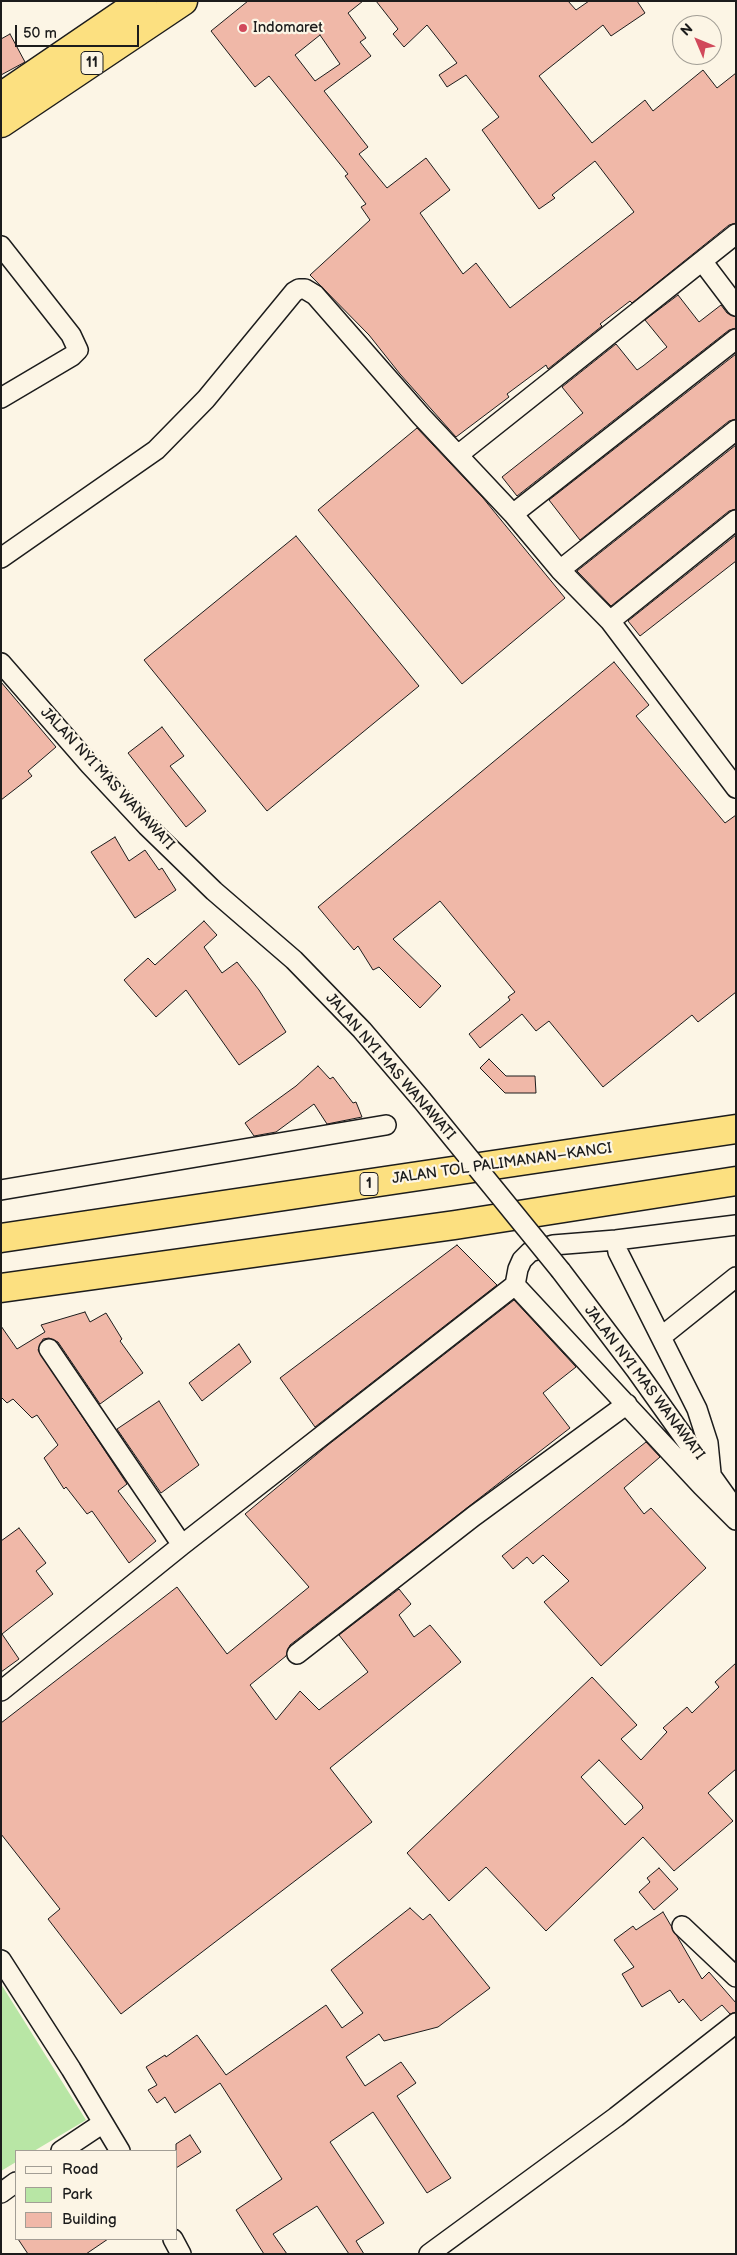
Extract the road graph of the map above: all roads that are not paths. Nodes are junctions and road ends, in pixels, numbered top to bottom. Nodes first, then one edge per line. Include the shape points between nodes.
1 (142, 1) edge
2 (183, 1) edge
3 (3, 93) edge
4 (1, 123) edge
5 (736, 234) edge
6 (1, 246) edge
7 (702, 260) junction
8 (736, 306) edge
9 (736, 339) edge
10 (1, 398) edge
11 (736, 430) edge
12 (458, 455) junction
13 (513, 514) junction
14 (736, 520) edge
15 (1, 558) edge
16 (560, 570) junction
17 (610, 621) junction
18 (1, 663) edge
19 (736, 788) edge
20 (386, 1125) dead end
21 (736, 1129) edge
22 (736, 1181) edge
23 (1, 1190) edge
24 (736, 1224) edge
25 (1, 1238) edge
26 (616, 1240) junction
27 (736, 1277) edge
28 (515, 1285) junction
29 (1, 1288) edge
30 (661, 1336) junction
31 (49, 1349) dead end
32 (627, 1404) junction
33 (711, 1473) junction
34 (730, 1486) edge
35 (736, 1510) edge
36 (736, 1520) edge
37 (182, 1545) junction
38 (296, 1654) dead end
39 (1, 1691) edge
40 (682, 1926) dead end
41 (1, 1960) edge
42 (736, 1977) edge
43 (736, 2022) edge
44 (103, 2123) junction
45 (62, 2150) edge
46 (119, 2150) edge
47 (15, 2183) edge
48 (1, 2192) edge
49 (429, 2254) edge

1 - 3 highway, 11
2 - 4 highway, 11
5 - 7 street
6 - 10 street via 77,344 76,354
7 - 8 street
7 - 12 street
9 - 13 street
11 - 16 street
12 - 13 street
12 - 15 street via 314,295 299,289 206,399 156,450
13 - 16 street
14 - 17 street
16 - 17 street
17 - 19 street
18 - 33 street, JALAN NYI MAS WANAWATI, bridge via 147,826 214,891 294,960 362,1030 561,1271
20 - 23 street
21 - 25 highway, JALAN TOL PALIMANAN–KANCI / 1
22 - 29 highway via 455,1225
24 - 26 street
26 - 28 street via 553,1245 530,1252 518,1269
26 - 30 street via 618,1252
27 - 30 street
28 - 32 street
28 - 37 street
30 - 33 street via 697,1409 708,1443
31 - 37 street
32 - 36 street
32 - 38 street via 474,1516
33 - 34 street, JALAN NYI MAS WANAWATI
34 - 35 street, JALAN NYI MAS WANAWATI
37 - 39 street
40 - 42 street
41 - 44 street
43 - 49 street via 616,2117
44 - 45 street
44 - 46 street
47 - 48 street

